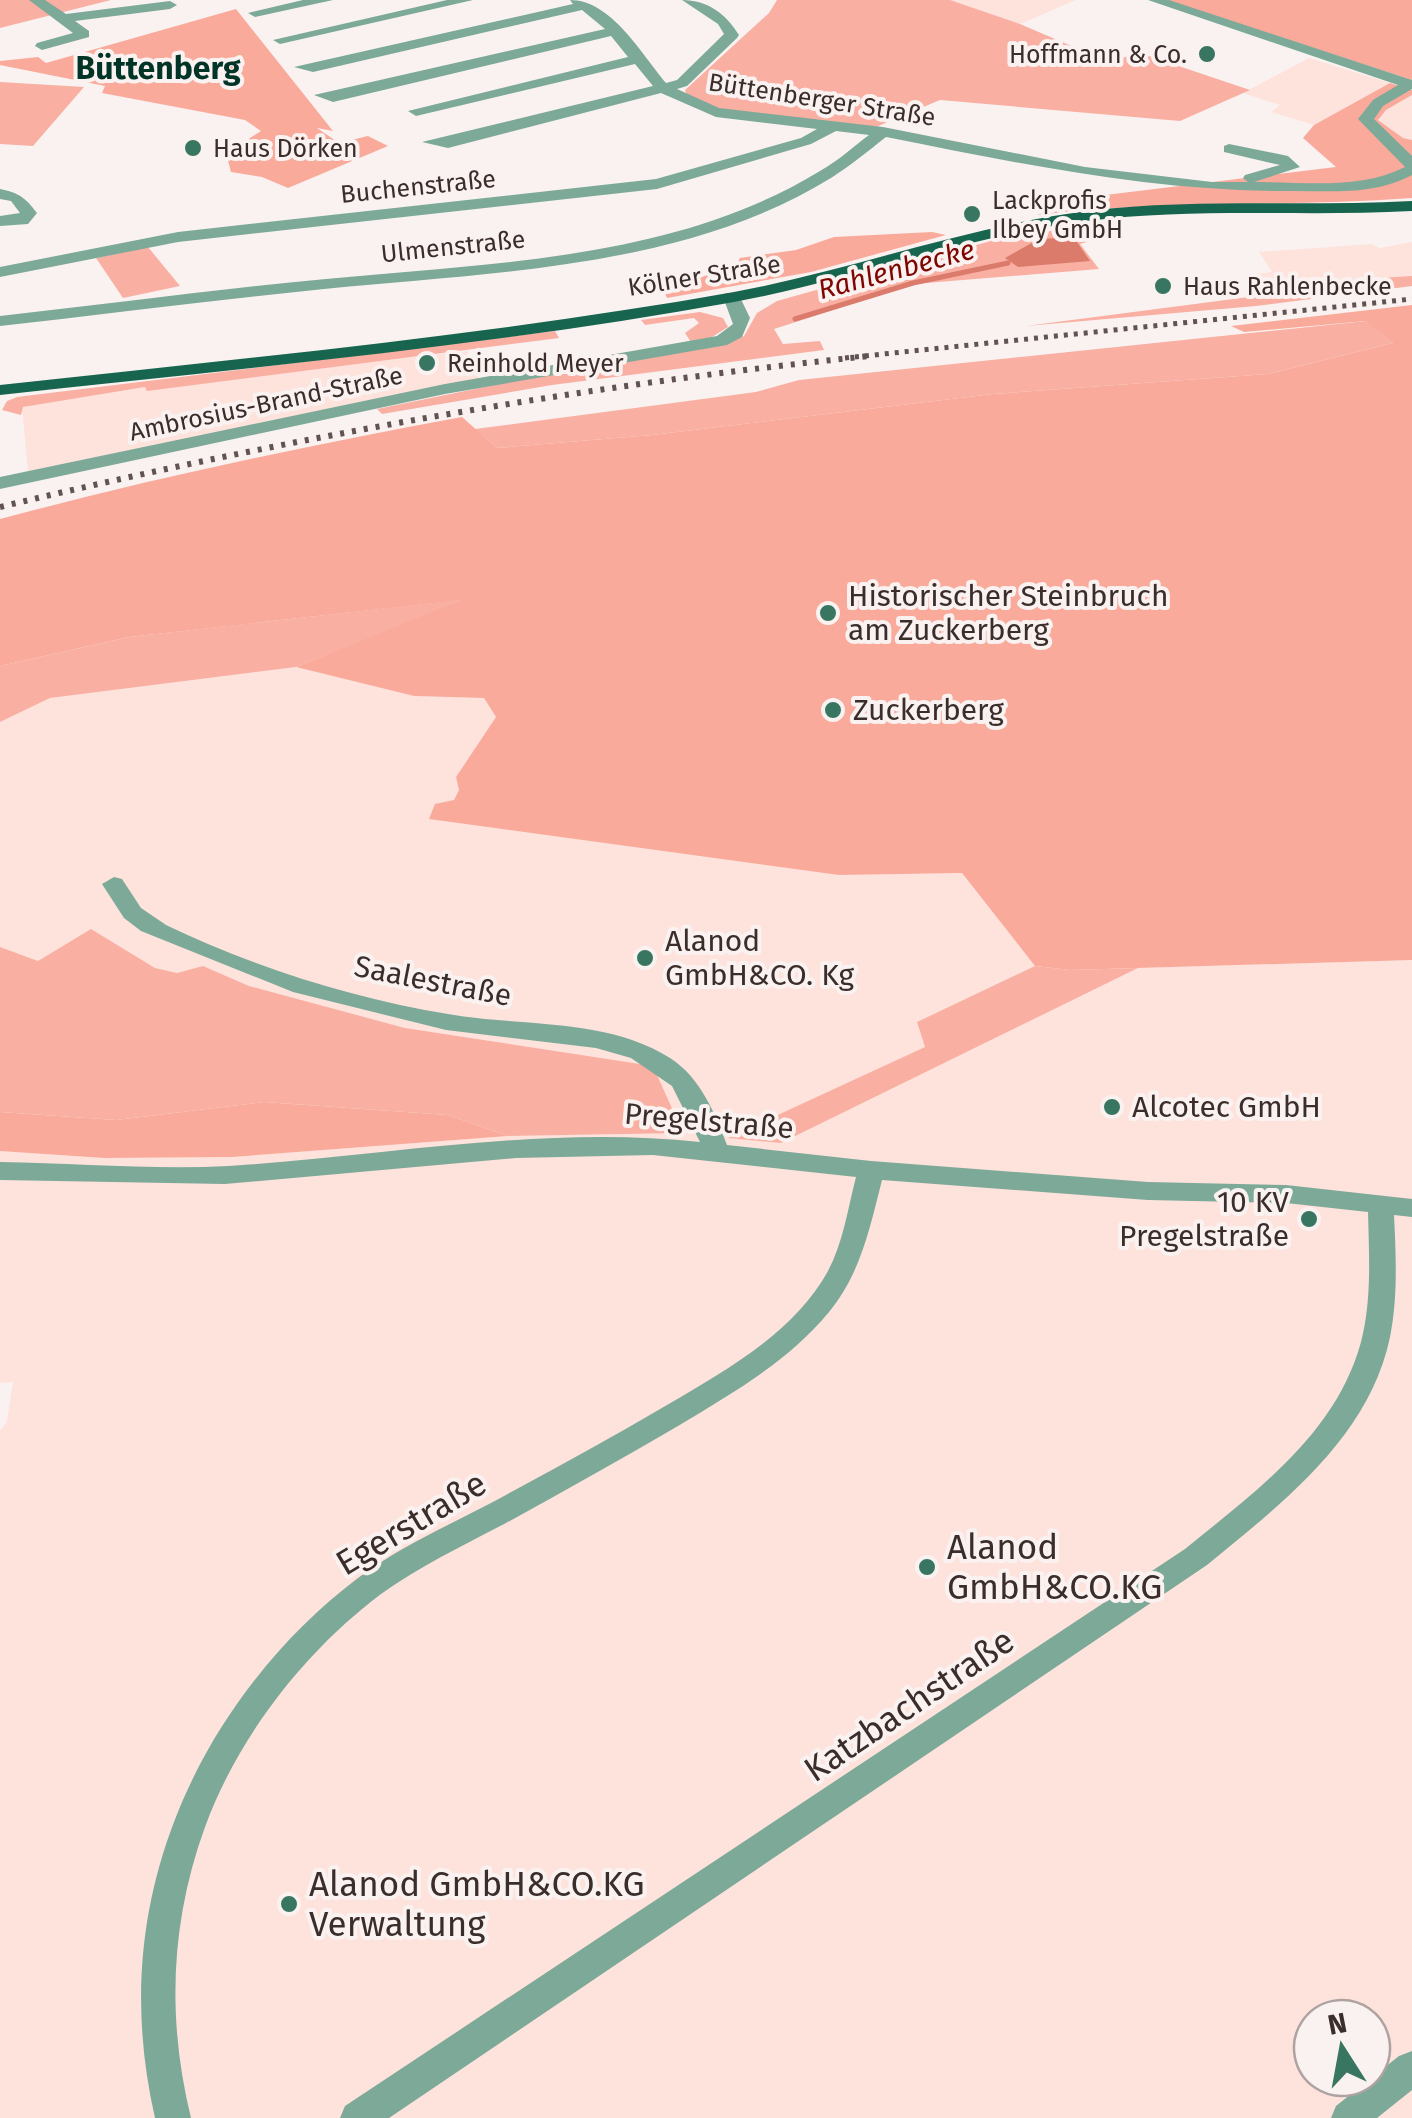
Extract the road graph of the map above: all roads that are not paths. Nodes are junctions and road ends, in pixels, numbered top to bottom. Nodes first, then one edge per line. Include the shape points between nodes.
1 (36, 0) edge
2 (326, 0) edge
3 (466, 0) edge
4 (689, 0) edge
5 (1155, 0) edge
6 (582, 2) edge
7 (170, 5) dead end
8 (255, 13) dead end
9 (64, 20) junction
10 (615, 30) junction
11 (280, 40) dead end
12 (42, 46) dead end
13 (637, 60) junction
14 (301, 67) dead end
15 (1411, 84) edge
16 (663, 88) junction
17 (321, 95) dead end
18 (416, 110) dead end
19 (834, 126) junction
20 (882, 132) junction
21 (430, 142) dead end
22 (1229, 149) dead end
23 (1412, 167) edge
24 (1212, 187) junction
25 (0, 194) edge
26 (1412, 206) edge
27 (0, 221) edge
28 (0, 272) edge
29 (732, 297) junction
30 (0, 320) edge
31 (0, 390) edge
32 (0, 483) edge
33 (114, 884) dead end
34 (716, 1150) junction
35 (872, 1170) junction
36 (0, 1171) edge
37 (1396, 1205) edge
38 (1412, 2068) edge
39 (173, 2118) edge
40 (358, 2118) edge
41 (1349, 2118) edge

1 - 9 street
2 - 8 street
3 - 11 street
4 - 16 street via 732,34 698,72
5 - 15 street
6 - 10 street, Büttenberger Straße
6 - 14 street, Büttenberger Straße
7 - 9 street
9 - 12 street via 84,34
10 - 13 street, Büttenberger Straße
10 - 17 street via 334,98
13 - 16 street, Büttenberger Straße
13 - 18 street
15 - 23 street via 1378,103 1366,119
16 - 19 street, Büttenberger Straße via 716,112
16 - 21 street, Büttenberger Straße via 448,143
19 - 20 street, Büttenberger Straße
19 - 28 street, Buchenstraße via 806,141 657,184 178,237
20 - 24 street, Büttenberger Straße via 1085,172
20 - 30 street, Ulmenstraße via 828,174 748,211 598,253
22 - 24 street via 1292,166
23 - 24 street via 1389,181 1358,186
25 - 27 street via 16,197 29,213 22,221
26 - 29 main road, Kölner Straße via 1195,208 1080,217
29 - 31 main road, Kölner Straße
29 - 32 street, Ambrosius-Brand-Straße via 742,311 742,327 720,341 445,389
33 - 34 street, Saalestraße via 134,914 162,932 308,988 396,1012 585,1038 642,1053 690,1090
34 - 35 street, Pregelstraße
34 - 36 street, Pregelstraße via 516,1149 225,1176
35 - 37 street, Pregelstraße
35 - 39 street, Egerstraße via 839,1276 781,1344 605,1455 356,1596 273,1679 238,1726 178,1848 164,1916 159,2052
37 - 40 street, Katzbachstraße via 1382,1298 1356,1396 1326,1442 1283,1484 1196,1557
38 - 41 street

